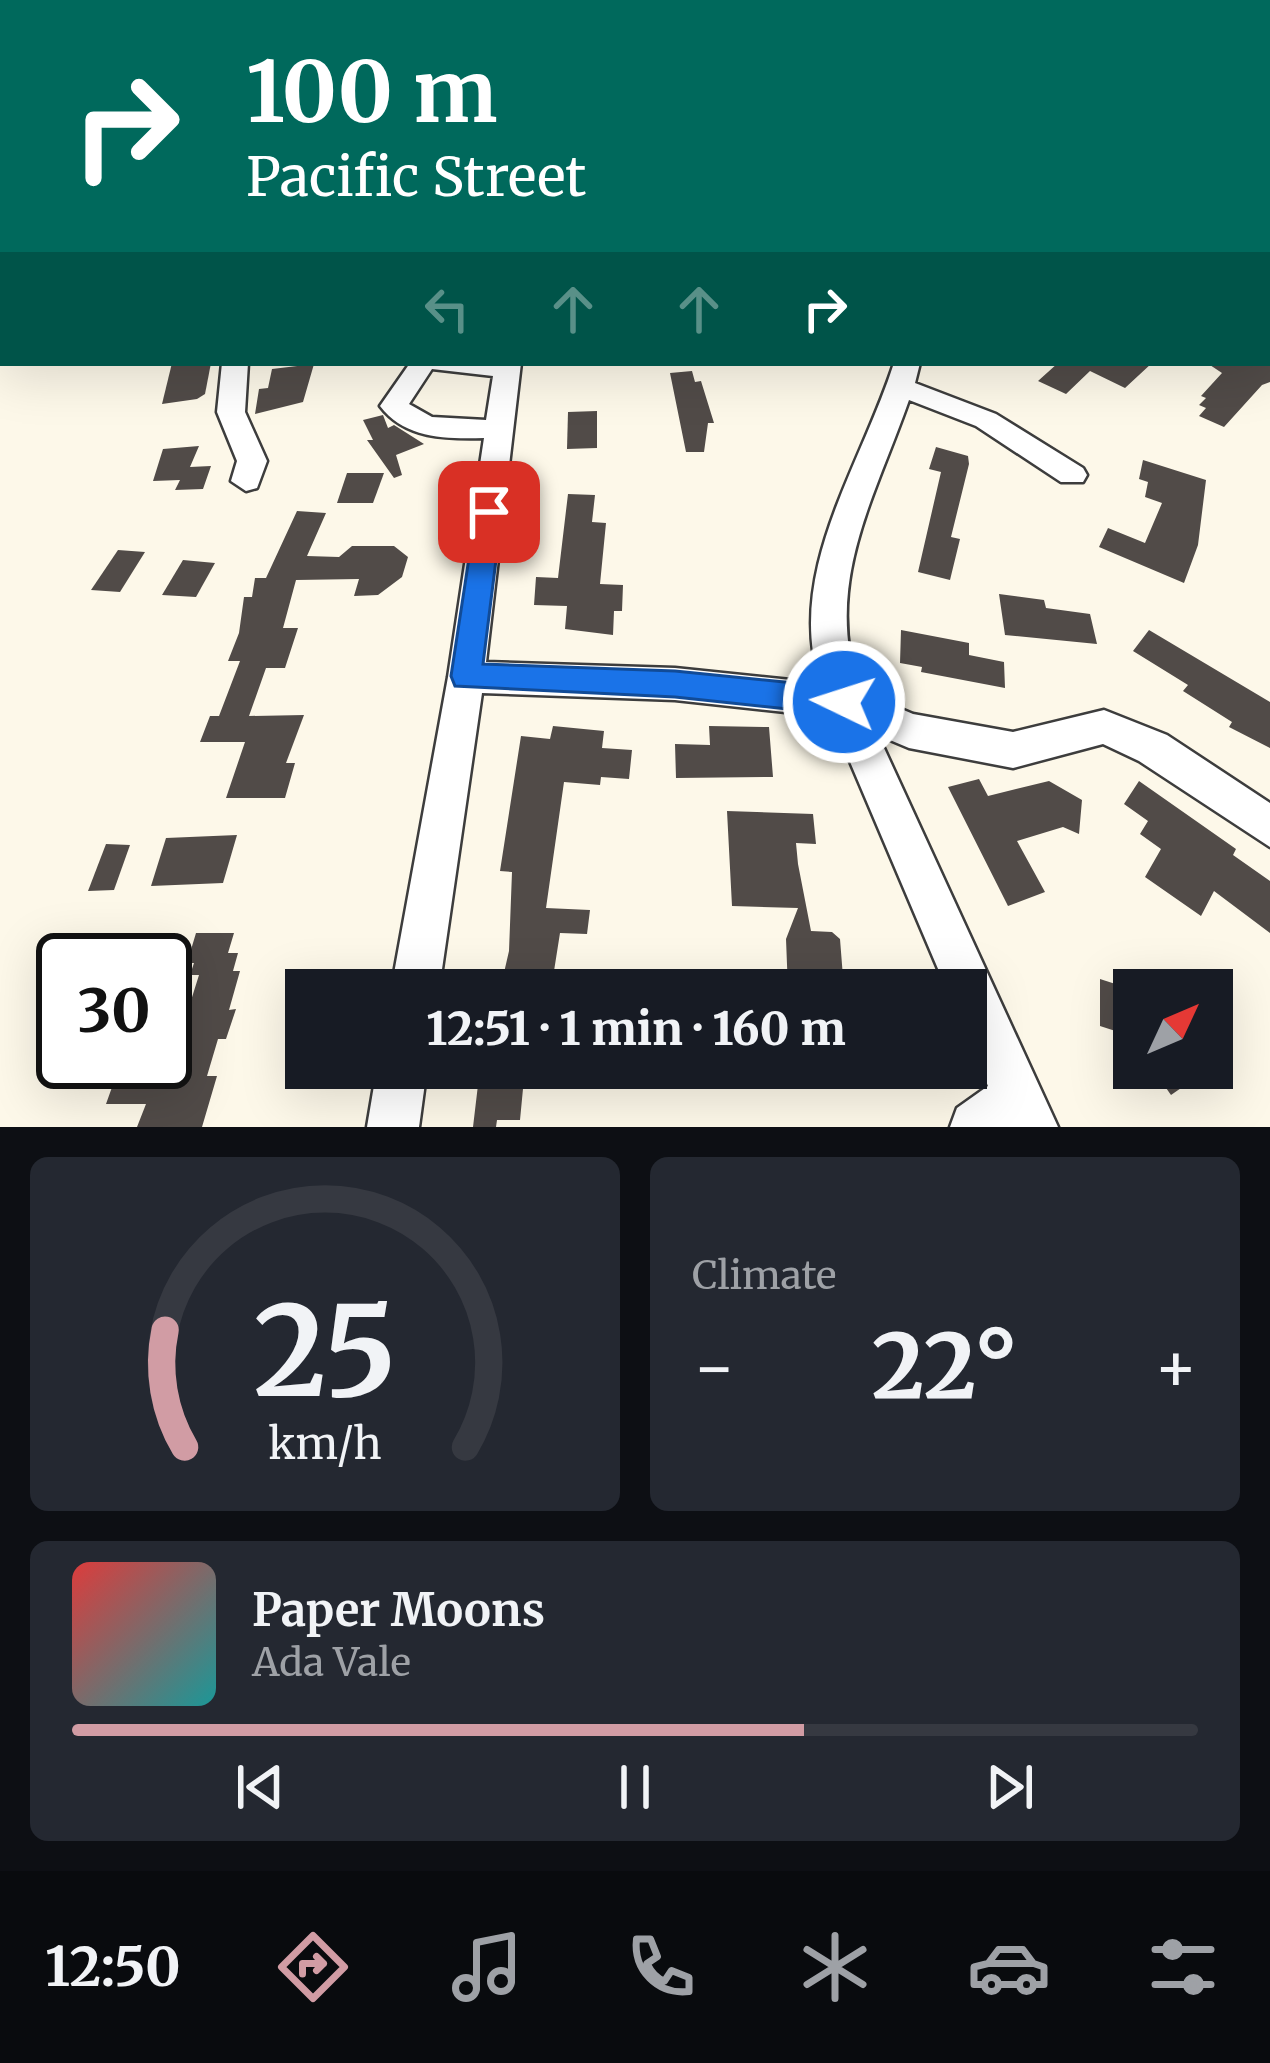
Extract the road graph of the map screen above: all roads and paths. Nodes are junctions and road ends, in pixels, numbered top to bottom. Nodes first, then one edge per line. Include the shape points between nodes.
1 (235, 366) edge
2 (421, 366) edge
3 (506, 366) edge
4 (904, 375) edge
5 (500, 429) junction
6 (1072, 475) dead end
7 (246, 481) dead end
8 (466, 676) junction
9 (844, 702) junction
10 (1270, 826) edge
11 (418, 969) edge
12 (399, 1089) edge
13 (1025, 1112) edge
14 (393, 1127) edge
15 (976, 1127) edge

1 - 7 street via 231,412 252,460
2 - 5 street via 394,406 399,414 436,428
3 - 5 street
4 - 6 street
4 - 9 street via 839,550 827,605 827,643
5 - 8 street
8 - 9 street via 675,684
8 - 11 street
9 - 10 street via 910,731 1013,750 1104,727 1153,748
9 - 13 street
12 - 14 street
13 - 15 street

